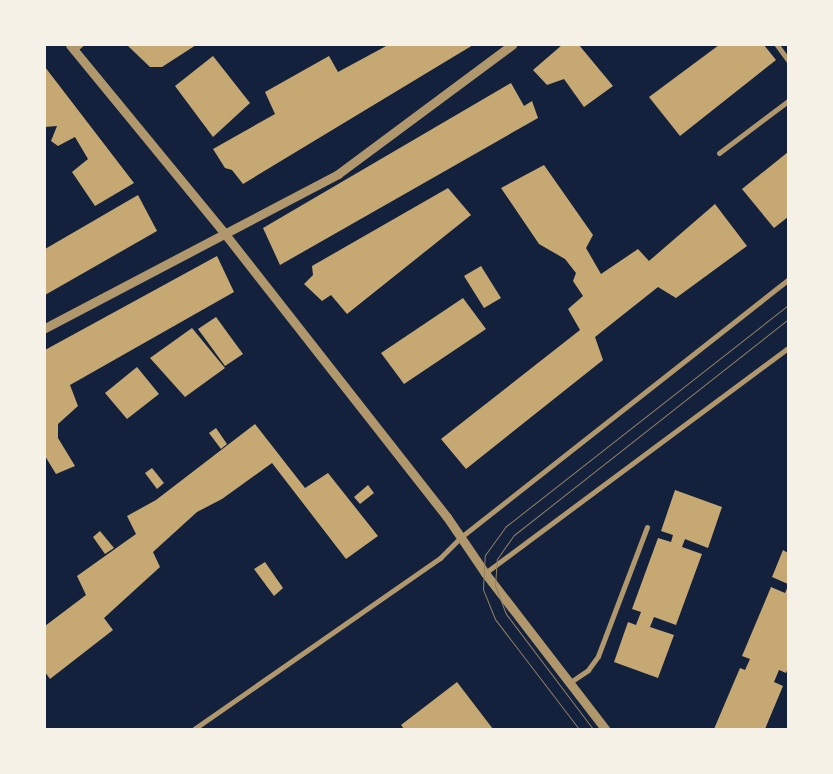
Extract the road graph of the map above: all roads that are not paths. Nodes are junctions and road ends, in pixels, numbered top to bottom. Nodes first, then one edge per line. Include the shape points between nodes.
1 (512, 45) edge
2 (778, 45) edge
3 (76, 47) edge
4 (788, 60) edge
5 (788, 101) edge
6 (719, 153) dead end
7 (225, 234) junction
8 (788, 280) edge
9 (45, 328) edge
10 (788, 348) edge
11 (647, 527) dead end
12 (461, 538) junction
13 (485, 573) junction
14 (570, 683) junction
15 (194, 729) edge
16 (605, 729) edge

1 - 7 street via 338,174
2 - 4 street
3 - 7 street
5 - 6 street
7 - 9 street
7 - 12 street
8 - 12 street
10 - 13 street
11 - 14 street via 598,656 588,670
12 - 13 street
12 - 15 street via 440,558
13 - 14 street
14 - 16 street

